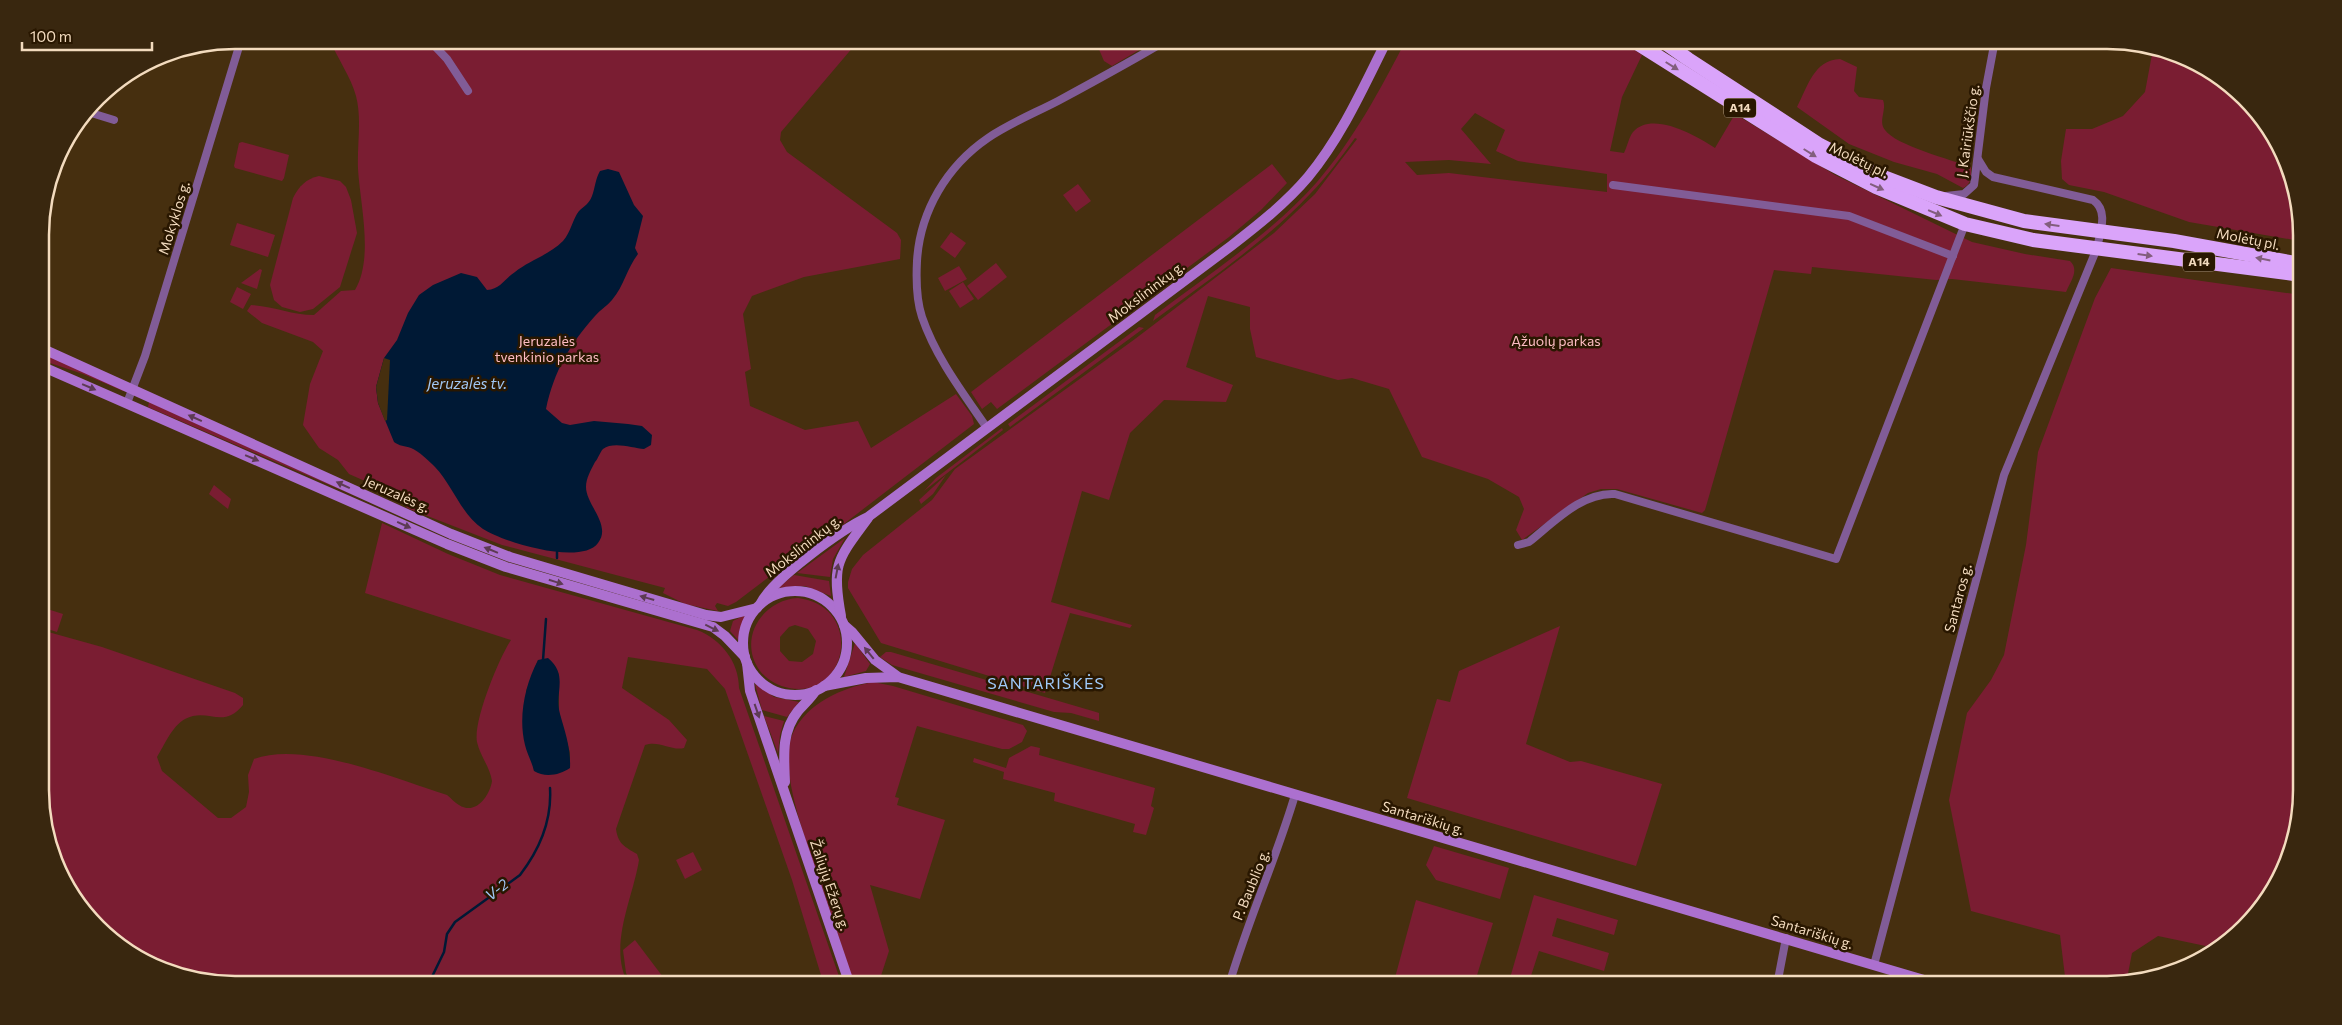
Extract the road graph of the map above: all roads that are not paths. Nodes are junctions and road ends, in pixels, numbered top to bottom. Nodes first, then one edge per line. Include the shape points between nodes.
1 (238, 49) edge
2 (438, 49) edge
3 (1151, 49) edge
4 (1382, 49) edge
5 (1646, 49) edge
6 (1673, 49) edge
7 (1993, 49) edge
8 (468, 91) dead end
9 (93, 114) edge
10 (114, 120) dead end
11 (1978, 159) junction
12 (1613, 185) dead end
13 (1936, 197) junction
14 (1965, 224) junction
15 (2100, 231) junction
16 (2097, 248) junction
17 (1953, 256) junction
18 (2293, 263) edge
19 (2293, 274) edge
20 (49, 352) edge
21 (49, 369) edge
22 (133, 390) junction
23 (127, 403) junction
24 (987, 428) junction
25 (868, 517) junction
26 (1518, 545) dead end
27 (759, 605) junction
28 (843, 622) junction
29 (746, 660) junction
30 (898, 677) junction
31 (820, 688) junction
32 (786, 793) junction
33 (1295, 795) junction
34 (1786, 938) junction
35 (1874, 965) junction
36 (847, 976) edge
37 (1232, 976) edge
38 (1779, 976) edge
39 (1910, 976) edge

1 - 22 street, Mokyklos g.
2 - 8 street
3 - 24 street via 989,138 953,170 925,216 916,270 922,315 935,347
4 - 24 main road, Mokslininkų g. via 1336,137 1295,192 1231,246
5 -> 14 highway, Molėtų pl. / A14 via 1816,156 1876,187
6 - 13 highway, Molėtų pl. / A14 via 1820,145 1853,163
7 - 11 street, J. Kairiūkščio g.
9 - 10 street
11 - 13 street, J. Kairiūkščio g. via 1976,179 1970,190 1964,194
11 - 15 street via 1993,177 2093,200 2101,207
12 - 17 street via 1849,216
15 -> 13 highway, Molėtų pl. / A14 via 2004,217
14 - 16 highway, Molėtų pl. / A14 via 2033,240
14 - 17 street
15 - 16 street
18 -> 15 highway, Molėtų pl. / A14
16 -> 19 highway, Molėtų pl. / A14
16 - 35 street, Santaros g. via 2004,476
17 - 26 street via 1836,559 1603,493 1588,498 1528,542
20 - 22 main road, Jeruzalės g.
21 -> 23 main road, Jeruzalės g.
22 - 23 street, Mokyklos g.
27 -> 22 main road, Jeruzalės g. via 721,616 706,615 510,557 451,534
23 -> 29 main road, Jeruzalės g. via 472,554 548,580 713,627
24 - 25 main road, Mokslininkų g.
25 - 27 main road, Mokslininkų g. via 847,528 776,582
28 -> 25 main road, Mokslininkų g. via 836,586 837,567
27 - 28 main road via 782,593 804,592 825,601
27 - 29 main road via 746,626 743,646
30 -> 28 main road, Santariškių g. via 875,660
28 - 31 main road via 846,636 844,659 832,679
29 - 31 main road via 753,674 770,689 793,695
29 -> 32 main road, Žaliųjų Ežerų g. via 750,691
30 - 31 main road, Santariškių g. via 866,678
30 - 33 main road, Santariškių g.
31 - 32 main road, Žaliųjų Ežerų g. via 799,710 787,731 784,750
32 - 36 main road, Žaliųjų Ežerų g.
33 - 34 main road, Santariškių g.
33 - 37 street, P. Baublio g.
34 - 35 main road, Santariškių g.
34 - 38 street
35 - 39 main road, Santariškių g.

